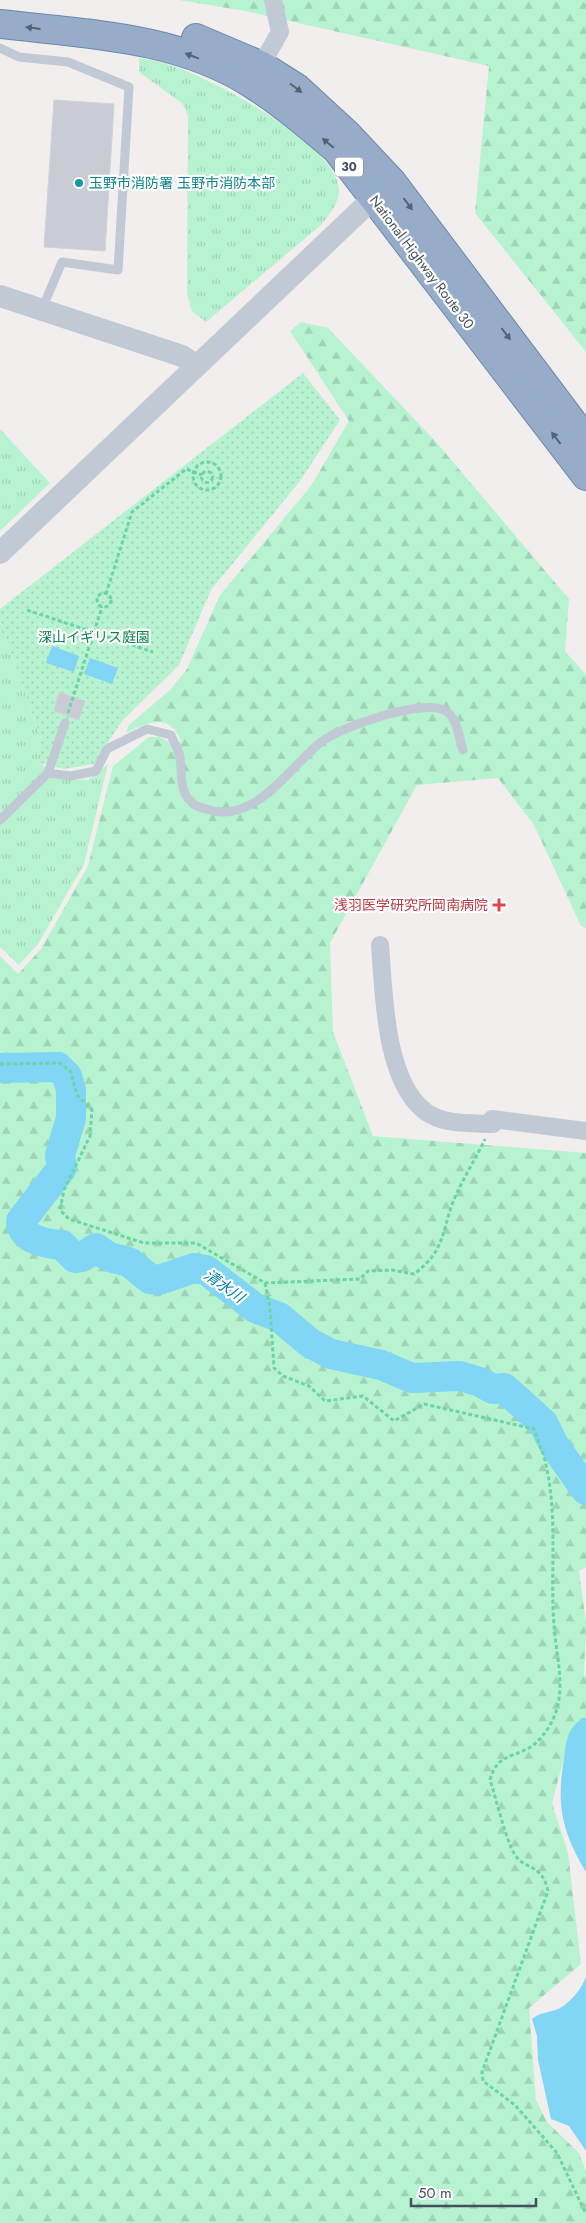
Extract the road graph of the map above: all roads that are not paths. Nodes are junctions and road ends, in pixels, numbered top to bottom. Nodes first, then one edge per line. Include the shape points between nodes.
1 (273, 0) edge
2 (0, 5) edge
3 (0, 24) edge
4 (0, 48) edge
5 (256, 75) junction
6 (382, 189) junction
7 (0, 296) edge
8 (42, 310) junction
9 (196, 365) junction
10 (586, 440) edge
11 (586, 476) edge
12 (0, 554) edge
13 (65, 723) road end
14 (463, 750) dead end
15 (48, 773) junction
16 (0, 820) edge
17 (380, 945) dead end
18 (586, 1131) edge

1 - 5 street via 280,32
2 - 5 highway, National Highway Route 30 / 30 via 131,20 185,34
5 -> 3 highway, National Highway Route 30 / 30 via 127,38
4 - 8 lane via 19,57 68,62 129,87 118,270 62,262
5 - 6 highway, National Highway Route 30 / 30 via 297,88 347,134
6 - 9 street
6 -> 10 highway, National Highway Route 30 / 30
11 -> 6 highway, National Highway Route 30 / 30
7 - 8 street
8 - 9 street via 182,356
9 - 12 street
13 - 15 lane
14 - 15 lane via 452,717 443,710 427,707 407,710 348,728 322,742 262,797 242,810 218,813 195,805 181,786 179,754 171,735 161,731 148,729 107,749 96,771 70,776
15 - 16 lane
17 - 18 street via 386,1030 397,1067 412,1096 426,1112 450,1122 493,1124 492,1119

